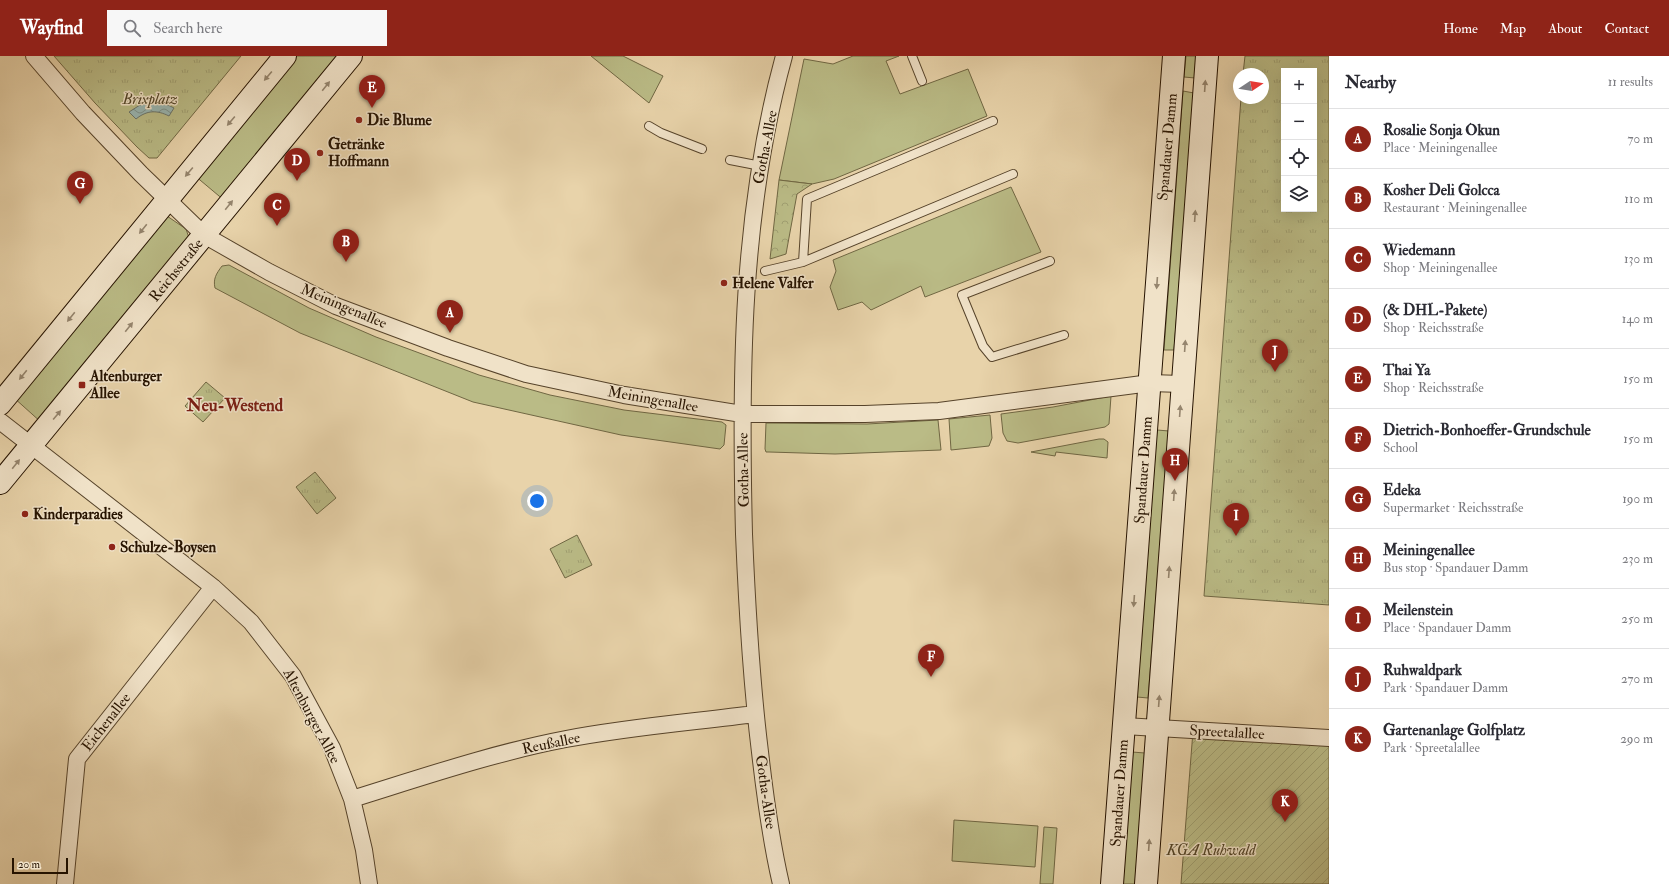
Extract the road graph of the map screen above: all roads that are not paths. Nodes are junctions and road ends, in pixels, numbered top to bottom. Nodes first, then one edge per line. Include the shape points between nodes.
1 (34, 56) edge
2 (285, 56) edge
3 (351, 56) edge
4 (784, 56) edge
5 (912, 56) edge
6 (1174, 56) edge
7 (1207, 56) edge
8 (922, 81) dead end
9 (993, 122) dead end
10 (649, 126) dead end
11 (702, 149) dead end
12 (730, 160) dead end
13 (761, 166) junction
14 (1013, 174) dead end
15 (167, 198) junction
16 (204, 235) junction
17 (1050, 261) dead end
18 (803, 262) junction
19 (765, 271) dead end
20 (1064, 335) dead end
21 (1150, 383) junction
22 (1182, 384) junction
23 (0, 404) edge
24 (742, 414) junction
25 (0, 421) edge
26 (31, 445) junction
27 (0, 483) edge
28 (213, 587) junction
29 (755, 714) junction
30 (1124, 726) junction
31 (1157, 728) junction
32 (1329, 738) edge
33 (352, 799) junction
34 (65, 884) edge
35 (369, 884) edge
36 (781, 884) edge
37 (1112, 884) edge
38 (1146, 884) edge

1 - 15 street via 83,113
2 -> 15 main road
16 -> 3 main road, Reichsstraße
4 - 13 street, Gotha-Allee
5 - 8 lane
6 -> 21 main road, Spandauer Damm
22 -> 7 main road
9 - 18 lane via 807,199
10 - 11 lane
12 - 13 lane
13 - 24 street, Gotha-Allee via 749,256
14 - 18 lane
15 - 16 street, Meiningenallee
15 -> 23 main road
16 - 24 street, Meiningenallee via 336,306 448,348 533,376 624,395
26 -> 16 main road, Reichsstraße
17 - 20 lane via 962,295 983,346 992,357
18 - 19 lane
21 - 22 street, Meiningenallee
21 - 24 street, Meiningenallee via 939,411
21 -> 30 main road, Spandauer Damm
31 -> 22 main road
24 - 29 street, Gotha-Allee via 747,610
25 - 26 street, Altenburger Allee
27 -> 26 main road, Reichsstraße
26 - 28 street, Altenburger Allee
28 - 33 street, Altenburger Allee via 251,622 293,676 332,748
28 - 34 street, Eichenallee via 77,759
29 - 33 street, Reußallee via 646,726 565,739 474,761
29 - 36 street, Gotha-Allee via 765,798
30 - 31 street, Spreetalallee
30 - 37 main road, Spandauer Damm
31 - 32 street, Spreetalallee
38 -> 31 main road
33 - 35 street, Altenburger Allee

